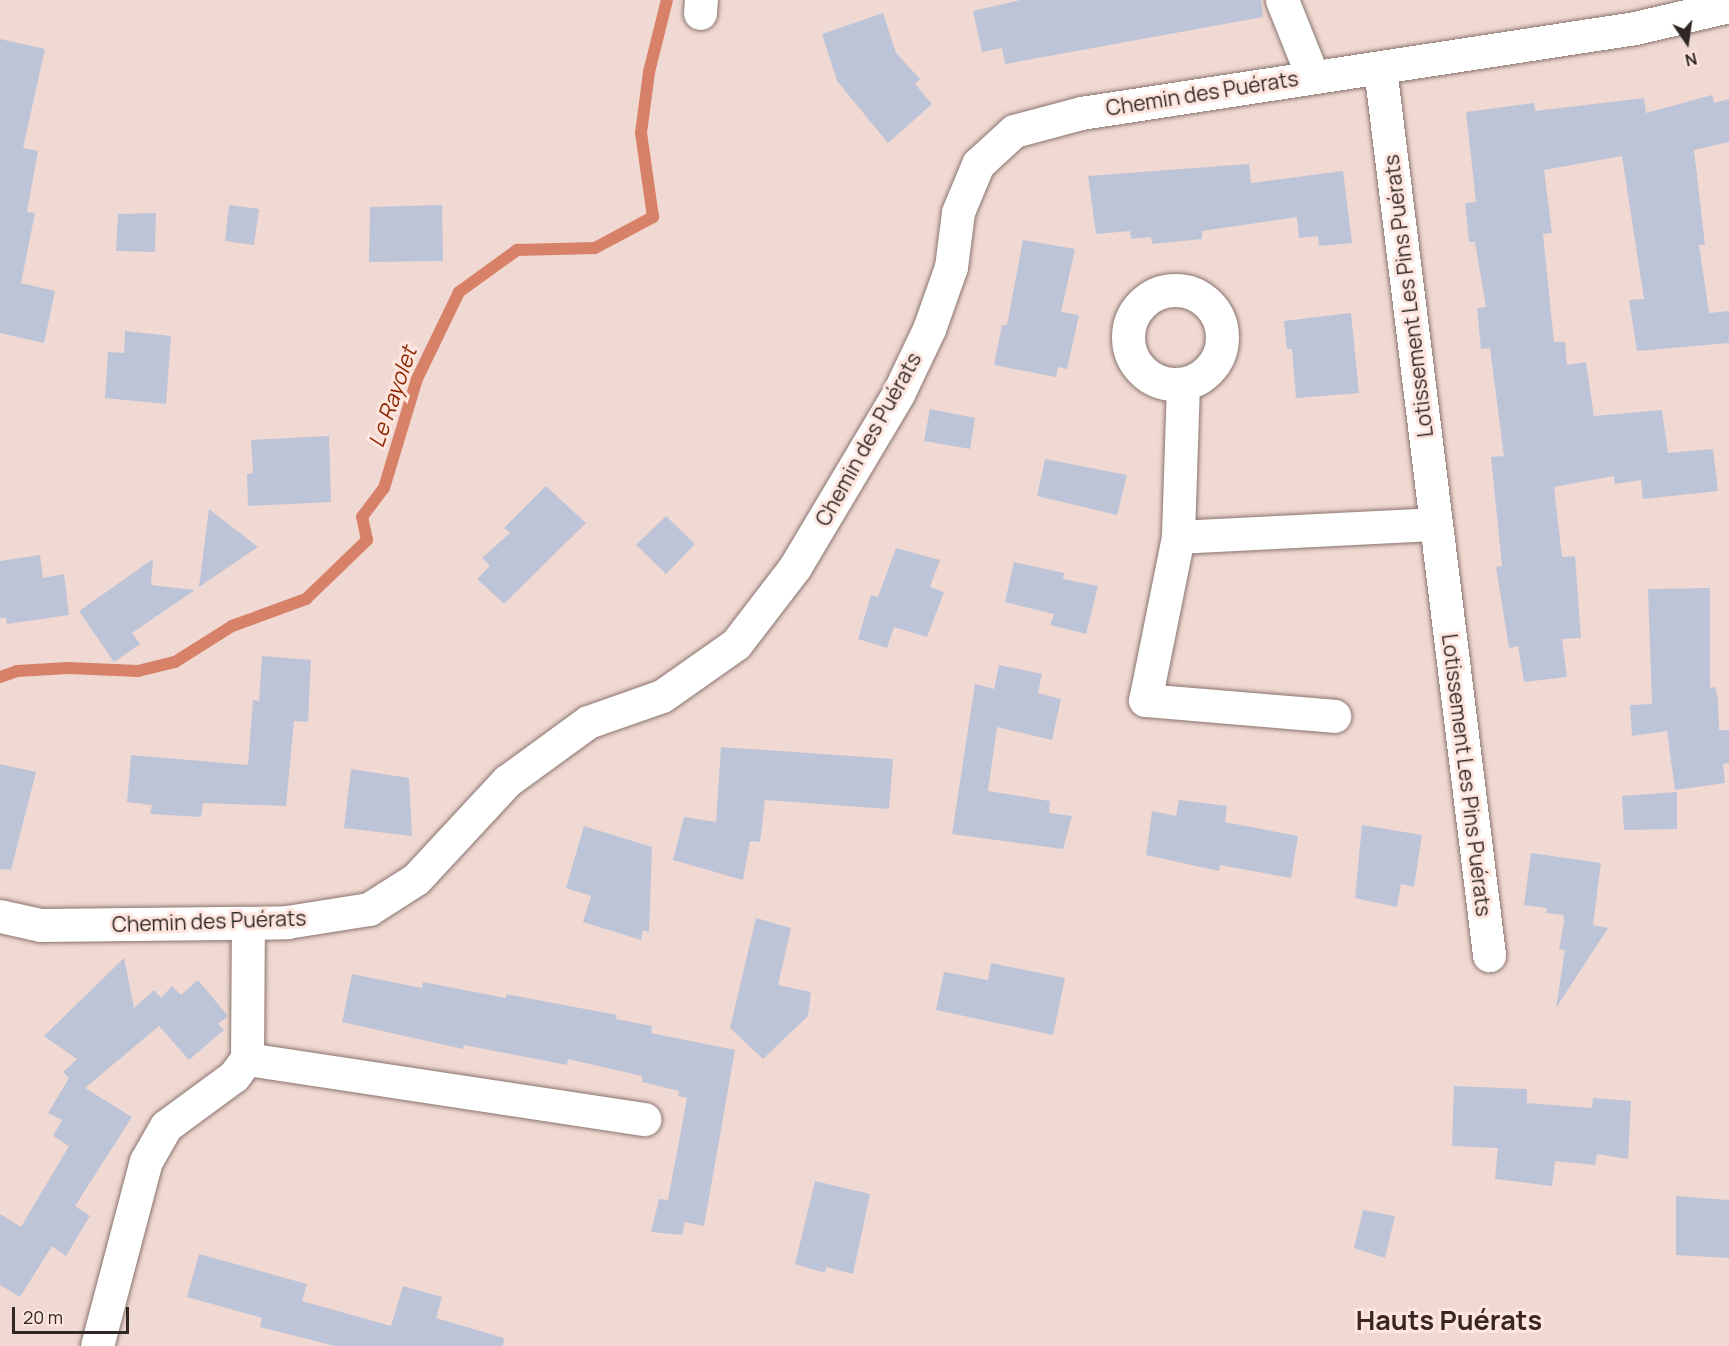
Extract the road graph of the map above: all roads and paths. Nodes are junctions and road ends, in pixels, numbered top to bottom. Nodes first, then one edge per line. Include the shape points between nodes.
1 (1282, 0) edge
2 (1729, 6) edge
3 (1380, 68) junction
4 (1312, 75) junction
5 (1183, 384) dead end
6 (1436, 524) junction
7 (1178, 537) junction
8 (1334, 716) dead end
9 (0, 916) edge
10 (248, 923) junction
11 (1489, 955) dead end
12 (248, 1059) junction
13 (645, 1119) dead end
14 (97, 1346) edge

1 - 4 street
2 - 3 street, Chemin des Puérats via 1635,28
3 - 4 street, Chemin des Puérats
3 - 6 street, Lotissement Les Pins Puérats
4 - 10 street, Chemin des Puérats via 1081,113 1014,131 978,164 958,212 951,267 929,329 898,393 795,567 736,644 662,696 579,729 507,781 416,879 369,909 287,922
5 - 7 street
6 - 7 street
6 - 11 street, Lotissement Les Pins Puérats
7 - 8 street via 1145,700
9 - 10 street, Chemin des Puérats via 41,925
10 - 12 street
12 - 13 street
12 - 14 street via 234,1076 166,1126 146,1161

